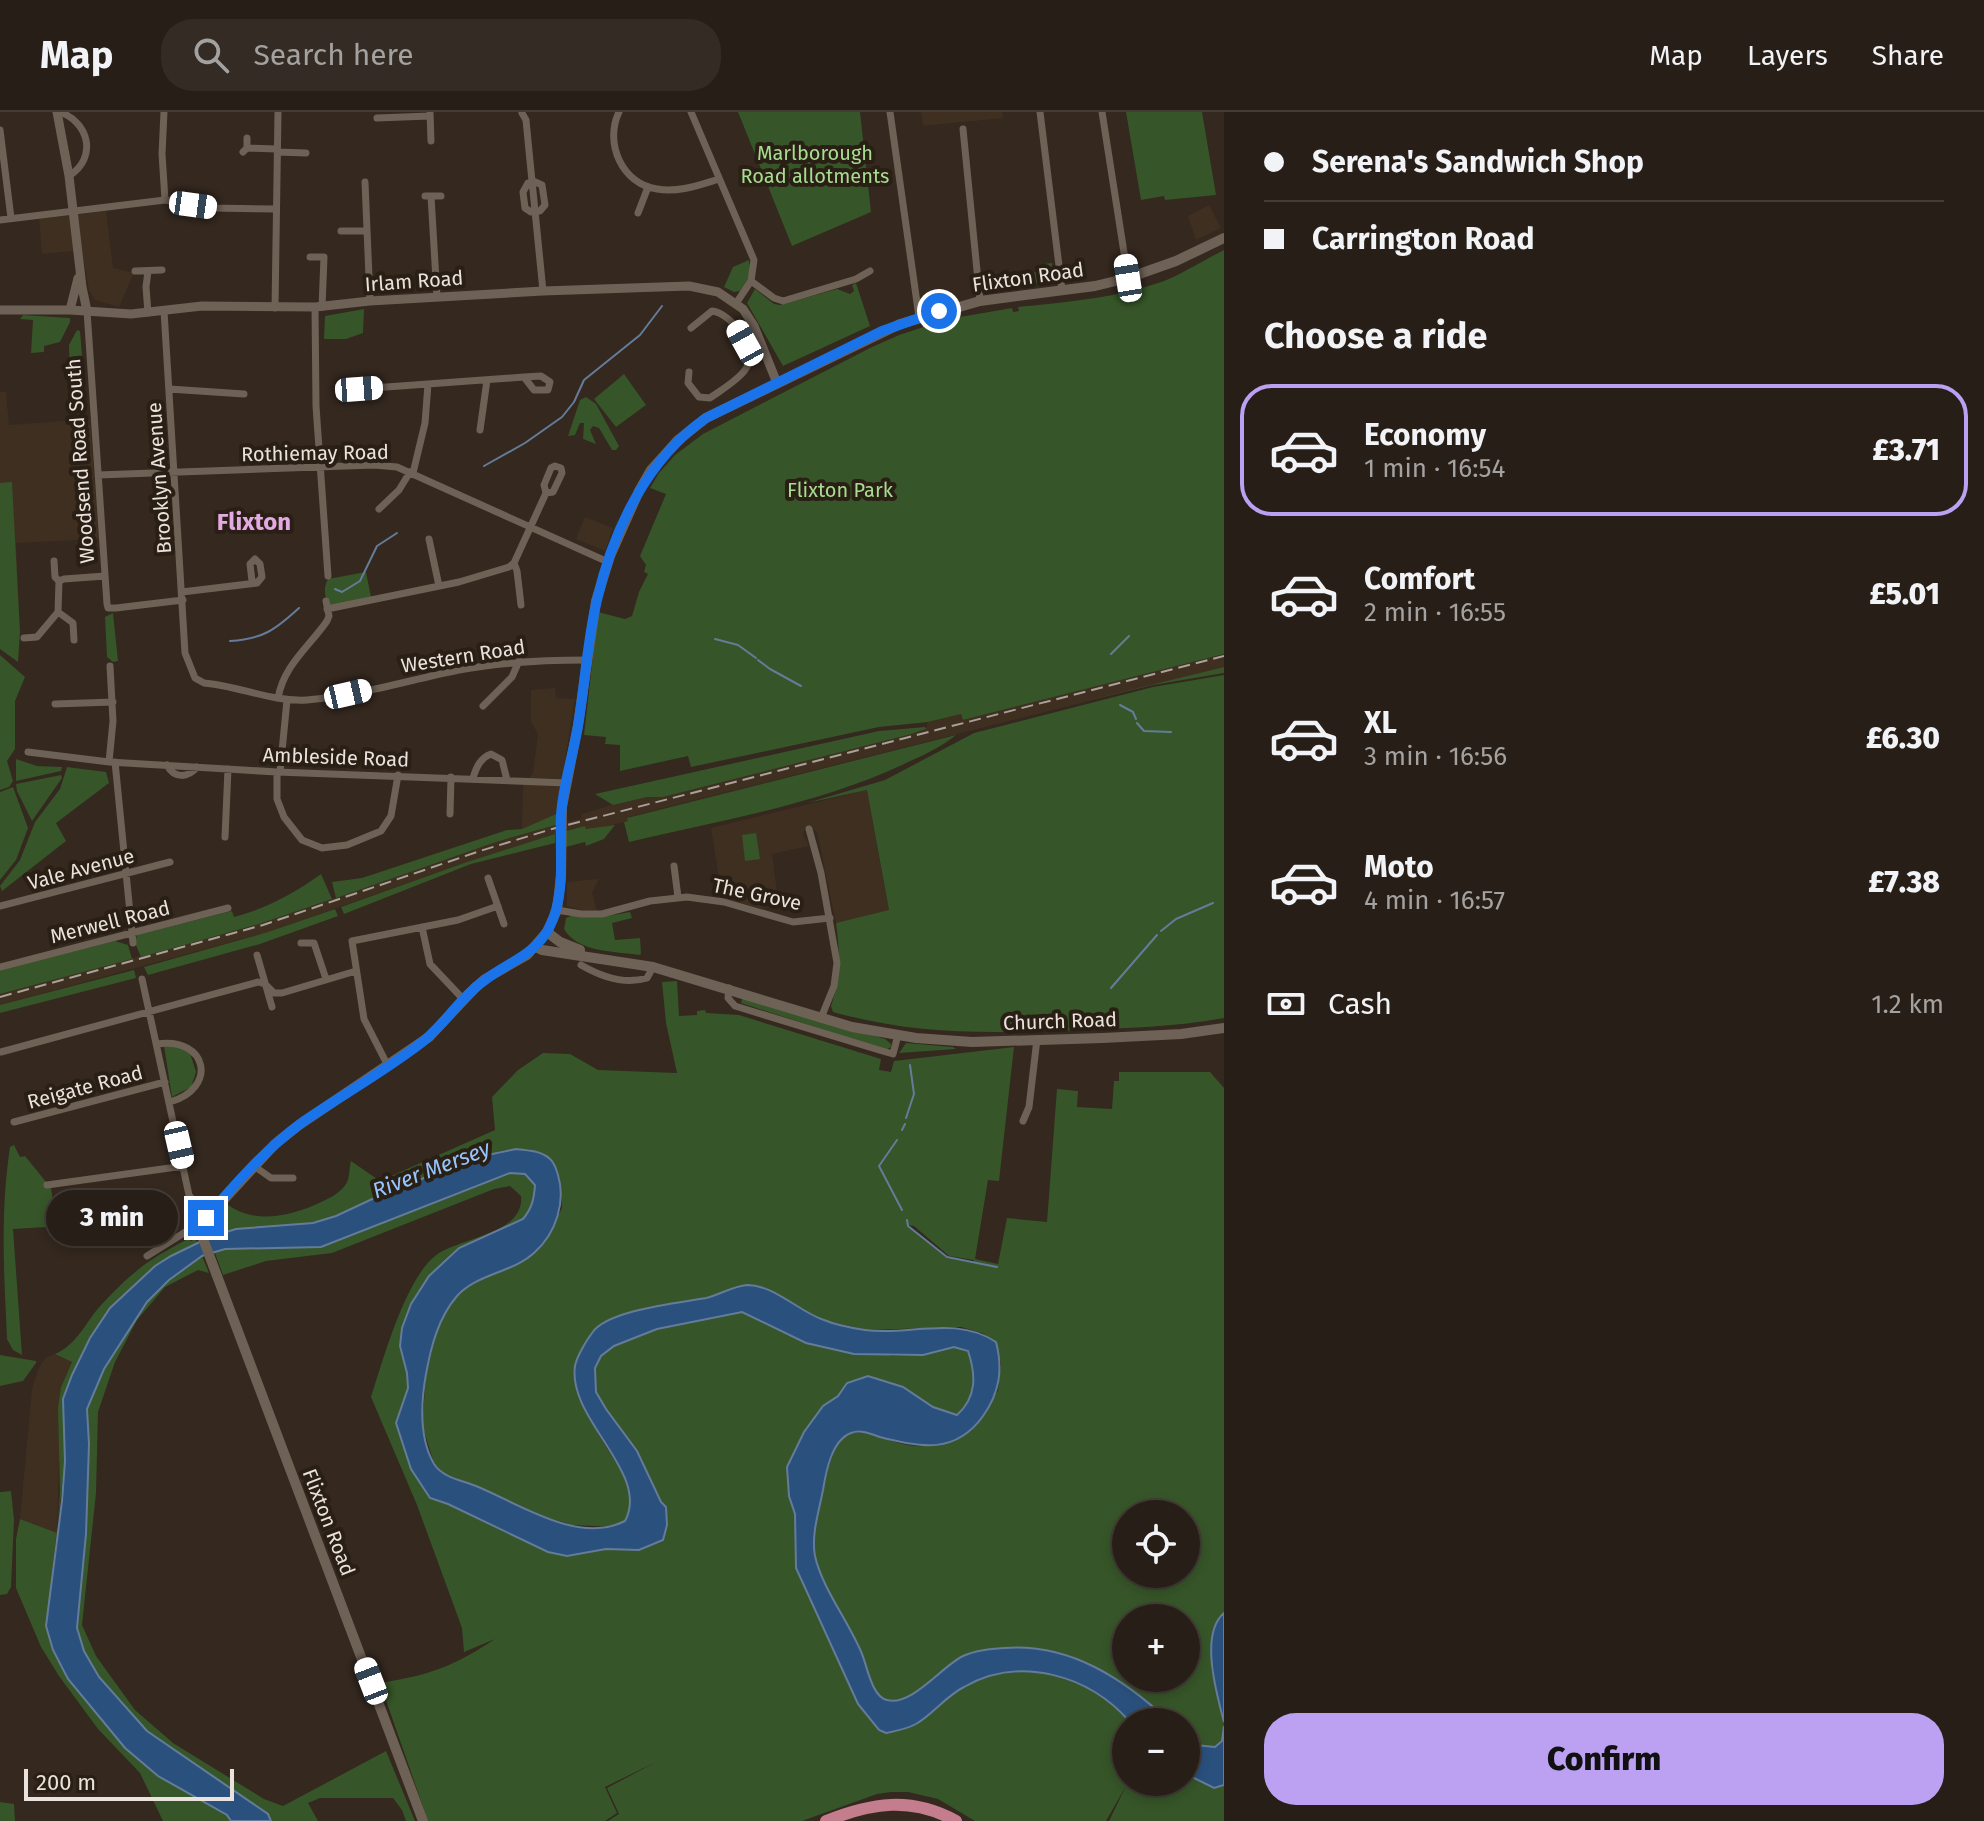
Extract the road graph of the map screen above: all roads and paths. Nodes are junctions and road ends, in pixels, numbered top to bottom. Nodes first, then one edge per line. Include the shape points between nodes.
1 (58, 112) edge
2 (164, 112) edge
3 (278, 112) edge
4 (512, 112) edge
5 (524, 112) edge
6 (619, 112) edge
7 (691, 112) edge
8 (890, 112) edge
9 (1040, 112) edge
10 (1102, 112) edge
11 (430, 114) edge
12 (377, 118) dead end
13 (963, 129) dead end
14 (0, 130) edge
15 (431, 141) dead end
16 (246, 146) dead end
17 (277, 150) junction
18 (306, 153) dead end
19 (69, 176) junction
20 (719, 179) junction
21 (365, 182) dead end
22 (648, 187) junction
23 (441, 196) dead end
24 (165, 200) junction
25 (276, 209) junction
26 (74, 212) junction
27 (638, 213) dead end
28 (11, 218) junction
29 (0, 220) edge
30 (341, 231) dead end
31 (367, 231) junction
32 (1224, 238) edge
33 (310, 257) dead end
34 (162, 270) dead end
35 (80, 271) junction
36 (135, 271) dead end
37 (148, 271) junction
38 (870, 271) dead end
39 (1128, 278) junction
40 (751, 281) junction
41 (1062, 290) junction
42 (543, 291) junction
43 (437, 297) junction
44 (370, 301) junction
45 (980, 301) junction
46 (737, 302) junction
47 (318, 307) junction
48 (275, 308) junction
49 (0, 310) edge
50 (70, 310) junction
51 (87, 311) junction
52 (164, 311) junction
53 (148, 313) junction
54 (919, 317) junction
55 (691, 328) dead end
56 (689, 372) dead end
57 (524, 377) dead end
58 (487, 380) junction
59 (777, 383) junction
60 (428, 384) junction
61 (727, 385) junction
62 (169, 389) junction
63 (359, 389) dead end
64 (244, 394) dead end
65 (738, 402) junction
66 (480, 430) dead end
67 (320, 468) junction
68 (412, 472) junction
69 (174, 473) junction
70 (98, 475) junction
71 (546, 493) dead end
72 (379, 509) dead end
73 (532, 527) junction
74 (429, 539) dead end
75 (54, 561) dead end
76 (608, 562) junction
77 (514, 563) junction
78 (105, 576) junction
79 (328, 576) dead end
80 (59, 581) junction
81 (257, 583) dead end
82 (439, 586) junction
83 (182, 596) junction
84 (521, 605) dead end
85 (58, 612) junction
86 (24, 638) dead end
87 (74, 640) dead end
88 (184, 643) joint
89 (587, 660) junction
90 (519, 661) junction
91 (110, 666) dead end
92 (283, 699) junction
93 (113, 702) junction
94 (483, 706) dead end
95 (60, 707) dead end
96 (28, 752) dead end
97 (112, 762) junction
98 (228, 769) junction
99 (279, 772) junction
100 (398, 775) junction
101 (451, 777) junction
102 (473, 778) junction
103 (507, 780) junction
104 (567, 783) junction
105 (450, 814) dead end
106 (809, 829) dead end
107 (225, 837) dead end
108 (170, 862) dead end
109 (674, 866) dead end
110 (125, 874) junction
111 (488, 878) dead end
112 (678, 897) junction
113 (0, 906) edge
114 (498, 906) junction
115 (228, 908) dead end
116 (557, 910) junction
117 (830, 918) junction
118 (504, 924) dead end
119 (422, 927) junction
120 (547, 932) junction
121 (130, 934) junction
122 (133, 943) dead end
123 (301, 943) dead end
124 (536, 947) junction
125 (257, 955) dead end
126 (598, 957) junction
127 (581, 965) dead end
128 (0, 967) edge
129 (653, 967) junction
130 (356, 971) junction
131 (599, 974) junction
132 (142, 979) dead end
133 (326, 979) junction
134 (265, 984) junction
135 (729, 988) junction
136 (464, 1000) junction
137 (272, 1007) dead end
138 (150, 1013) junction
139 (821, 1018) junction
140 (1224, 1028) edge
141 (898, 1035) junction
142 (1037, 1039) junction
143 (157, 1044) junction
144 (1, 1052) edge
145 (389, 1067) junction
146 (165, 1082) junction
147 (170, 1102) junction
148 (1023, 1121) dead end
149 (14, 1122) dead end
150 (184, 1166) junction
151 (254, 1166) junction
152 (293, 1178) dead end
153 (47, 1185) dead end
154 (211, 1212) junction
155 (202, 1230) junction
156 (147, 1256) dead end
157 (423, 1821) edge
158 (826, 1821) edge
159 (956, 1821) edge

1 - 19 street
1 - 19 street via 75,119 87,147 83,164
2 - 24 street
3 - 17 street
4 - 5 street
5 - 42 street
6 - 22 street via 613,127 617,156 627,173
7 - 20 street
8 - 54 street
9 - 41 street
10 - 39 street
11 - 12 street
11 - 15 street
13 - 45 street
14 - 28 street
16 - 17 street
17 - 18 street
17 - 25 street
19 - 26 street
20 - 22 street via 677,190
20 - 40 street via 754,260
21 - 31 street via 361,196
22 - 27 street
23 - 43 street via 428,196
24 - 25 street via 210,208
24 - 26 street
25 - 48 street
26 - 28 street
26 - 35 street
28 - 29 street
30 - 31 street
31 - 44 street
32 - 39 main road, Flixton Road
33 - 47 street via 324,257
34 - 37 street
35 - 50 street
35 - 51 street
36 - 37 street
37 - 53 street
38 - 40 street via 783,301
39 - 41 main road, Flixton Road
40 - 46 street
41 - 45 main road, Flixton Road
42 - 43 street, Irlam Road
42 - 46 street, Irlam Road via 689,286
43 - 44 street, Irlam Road
44 - 47 street, Irlam Road
45 - 54 main road, Flixton Road
46 - 59 street via 754,326
47 - 48 street, Irlam Road
47 - 67 street
48 - 52 street, Irlam Road
49 - 50 street, Irlam Road
50 - 51 street, Irlam Road
51 - 53 street, Irlam Road
51 - 70 street, Woodsend Road South
52 - 53 street, Irlam Road
52 - 62 street, Brooklyn Avenue
54 - 59 main road, Flixton Road
55 - 61 street via 712,311 734,322 749,361
56 - 61 street via 688,383 703,399
57 - 58 street
58 - 60 street
58 - 66 street
59 - 65 main road, Flixton Road
60 - 63 street
60 - 68 street via 425,423
61 - 65 street
62 - 64 street
62 - 69 street, Brooklyn Avenue
65 - 76 main road, Flixton Road via 686,432 659,459
67 - 68 street, Rothiemay Road via 387,465
67 - 69 street, Rothiemay Road
67 - 79 street
68 - 72 street
68 - 73 street, Rothiemay Road
69 - 70 street, Rothiemay Road
69 - 83 street, Brooklyn Avenue
70 - 78 street, Woodsend Road South
71 - 73 street
73 - 76 street, Rothiemay Road
73 - 77 street
74 - 82 street
75 - 80 street
76 - 89 main road, Flixton Road
77 - 82 street
77 - 84 street
78 - 80 street
78 - 83 street, Woodsend Road South via 108,608
80 - 85 street
81 - 83 street
82 - 92 street via 327,605 327,621 281,684
83 - 88 street, Brooklyn Avenue
85 - 86 street via 37,637
85 - 87 street via 73,623
88 - 92 street, Western Road via 187,663 198,681
89 - 90 street, Western Road
89 - 104 main road, Flixton Road
90 - 92 street, Western Road via 348,694
90 - 94 street via 512,677
91 - 93 street
92 - 99 street
93 - 95 street
93 - 97 street
96 - 97 street, Ambleside Road
97 - 98 street, Ambleside Road via 167,765 182,776 197,767
97 - 110 street
98 - 99 street, Ambleside Road
98 - 107 street
99 - 100 street, Ambleside Road
99 - 100 street via 279,808 302,840 331,848 381,831 391,816
100 - 101 street, Ambleside Road
101 - 102 street, Ambleside Road
101 - 105 street
102 - 103 street, Ambleside Road
102 - 103 street via 491,754 502,760
103 - 104 street, Ambleside Road
104 - 116 main road, Flixton Road
106 - 117 street, The Grove
108 - 110 street, Vale Avenue
109 - 112 street
110 - 113 street, Vale Avenue
110 - 121 street
111 - 114 street
112 - 116 street, The Grove via 594,914
112 - 117 street, The Grove via 724,902 793,922
114 - 118 street
114 - 119 street
115 - 121 street, Merwell Road
116 - 120 main road, Flixton Road
117 - 139 street, The Grove via 837,963
119 - 130 street via 352,941
119 - 136 street via 430,964
120 - 124 main road, Flixton Road
120 - 126 main road
121 - 122 street
121 - 128 street, Merwell Road
123 - 133 street via 314,943
124 - 126 main road
124 - 136 main road via 485,979
125 - 134 street
126 - 129 main road, Church Road
126 - 131 street
127 - 131 street
129 - 131 street via 650,976 640,980
129 - 135 main road, Church Road
130 - 133 street
130 - 145 street via 364,1019
132 - 138 street
133 - 134 street via 282,993
134 - 137 street
134 - 138 street
135 - 139 main road, Church Road
135 - 141 street, Church Road via 728,998 735,1006 893,1054
136 - 145 main road via 429,1037
138 - 143 street
138 - 144 street
139 - 141 main road, Church Road
140 - 142 main road, Church Road
141 - 142 main road, Church Road via 953,1041
142 - 148 street
143 - 146 street
143 - 147 street via 185,1045 200,1067 193,1091
145 - 151 main road via 299,1125
146 - 147 street
146 - 149 street, Reigate Road
147 - 150 street
150 - 153 street
150 - 154 street via 191,1199
151 - 152 street via 271,1178
151 - 154 main road
154 - 155 main road
155 - 156 street via 195,1226
155 - 157 main road, Flixton Road
158 - 159 main road via 869,1806 901,1803

